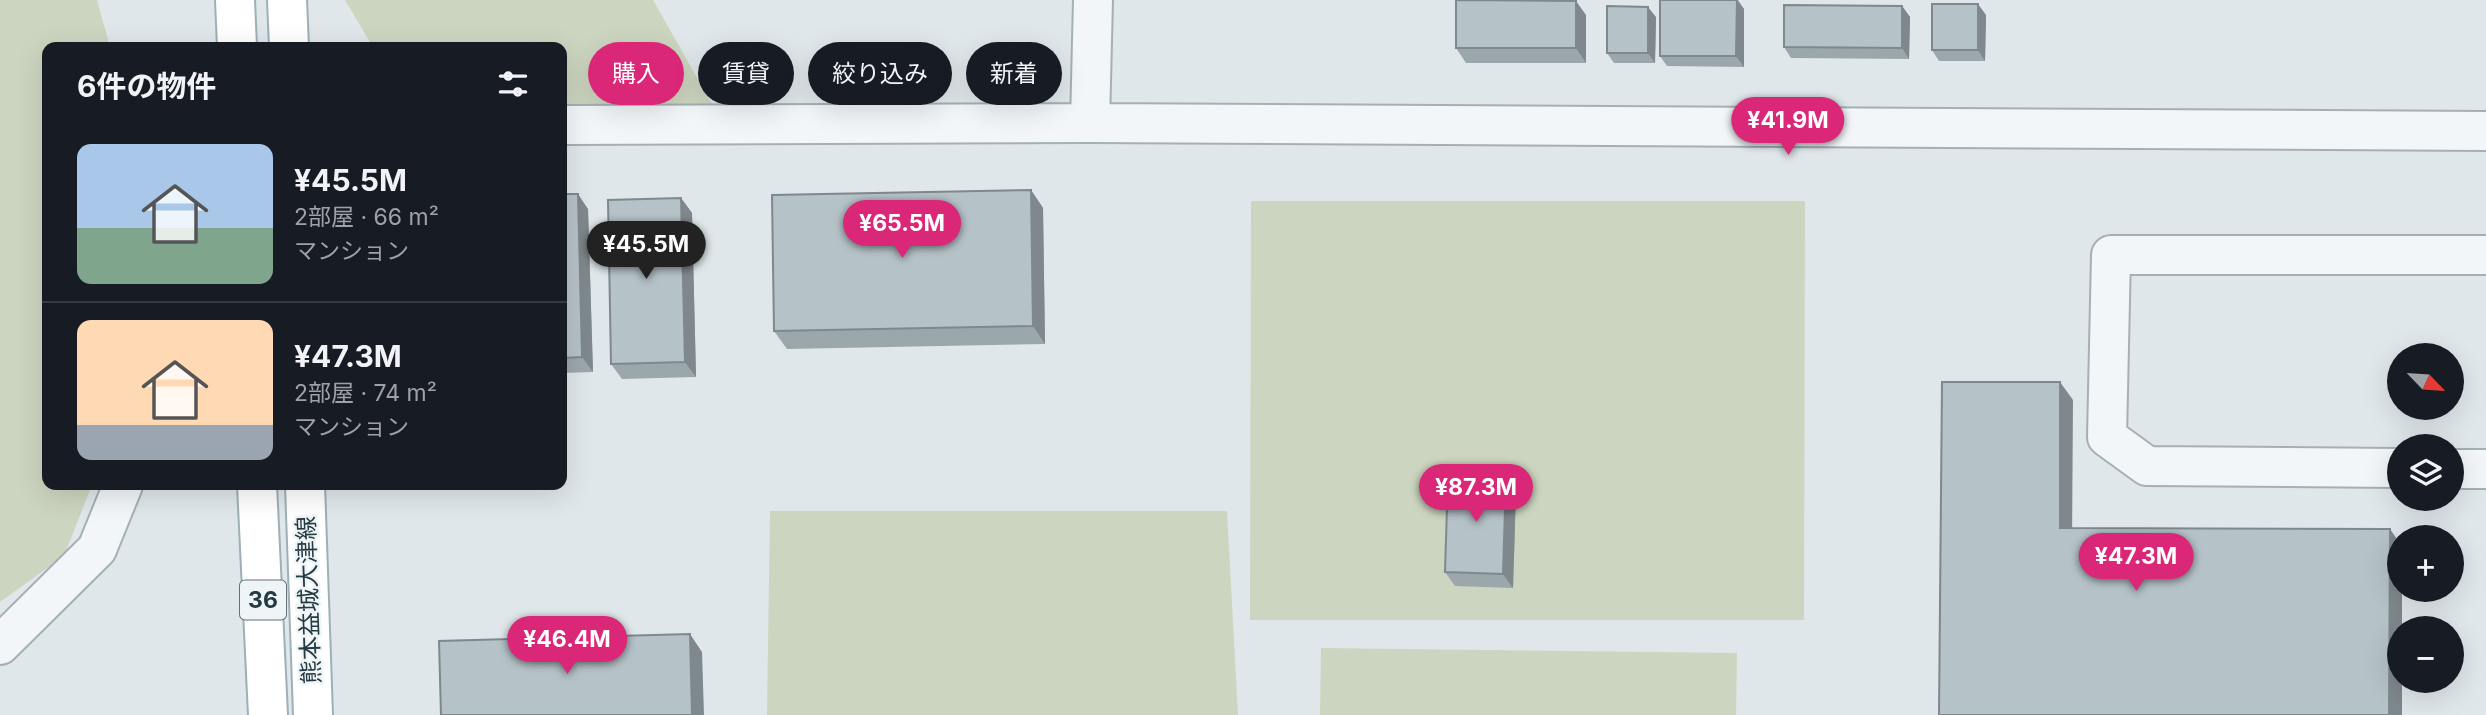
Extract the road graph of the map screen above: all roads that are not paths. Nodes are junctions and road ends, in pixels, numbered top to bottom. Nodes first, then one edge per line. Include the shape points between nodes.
1 (235, 0) edge
2 (287, 0) edge
3 (1093, 0) edge
4 (237, 42) edge
5 (289, 42) edge
6 (1090, 123) junction
7 (567, 125) edge
8 (2486, 131) edge
9 (2486, 255) edge
10 (2387, 468) edge
11 (2464, 469) edge
12 (2486, 469) edge
13 (121, 490) edge
14 (257, 490) edge
15 (305, 490) edge
16 (0, 645) edge
17 (268, 715) edge
18 (313, 715) edge

1 - 4 main road
2 - 5 main road
3 - 6 street
6 - 7 street
6 - 8 street
9 - 10 street via 2111,255 2107,437 2147,466
11 - 12 street
13 - 16 street via 97,549
14 - 17 main road, 熊本益城大津線 / 36
15 - 18 main road, 熊本益城大津線 / 36

